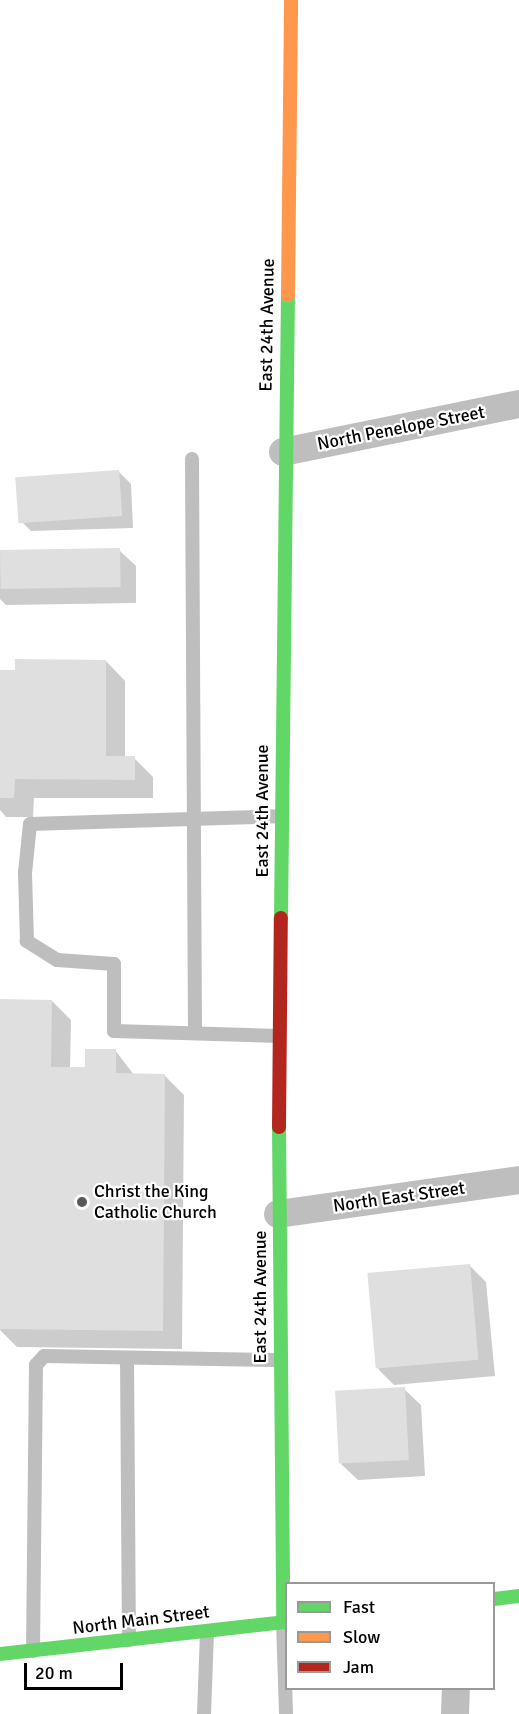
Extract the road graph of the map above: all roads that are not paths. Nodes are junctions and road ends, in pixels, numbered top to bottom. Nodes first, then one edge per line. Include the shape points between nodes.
1 (291, 0) edge
2 (519, 404) edge
3 (283, 452) junction
4 (192, 459) dead end
5 (280, 816) junction
6 (196, 818) junction
7 (195, 1033) junction
8 (279, 1036) junction
9 (519, 1180) edge
10 (278, 1214) junction
11 (127, 1358) junction
12 (278, 1360) junction
13 (519, 1596) edge
14 (495, 1599) edge
15 (285, 1622) edge
16 (207, 1631) junction
17 (129, 1640) junction
18 (33, 1651) junction
19 (0, 1654) edge
20 (286, 1690) edge
21 (456, 1690) edge
22 (204, 1714) edge
23 (286, 1714) edge
24 (455, 1714) edge

1 - 3 street, East 24th Avenue
2 - 3 street, North Penelope Street
3 - 5 street, East 24th Avenue
4 - 6 lane
5 - 6 lane
5 - 8 street, East 24th Avenue
6 - 7 lane
6 - 7 lane via 30,824 25,873 27,941 57,960 114,964 114,1031
7 - 8 lane
8 - 10 street, East 24th Avenue
9 - 10 street, North East Street
10 - 12 street, East 24th Avenue
11 - 12 lane
11 - 17 lane
11 - 18 lane via 44,1356 36,1365
12 - 15 street, East 24th Avenue
13 - 14 street
15 - 16 street, North Main Street
16 - 17 street, North Main Street
16 - 22 lane
17 - 18 street, North Main Street
18 - 19 street, North Main Street
20 - 23 lane
21 - 24 street

